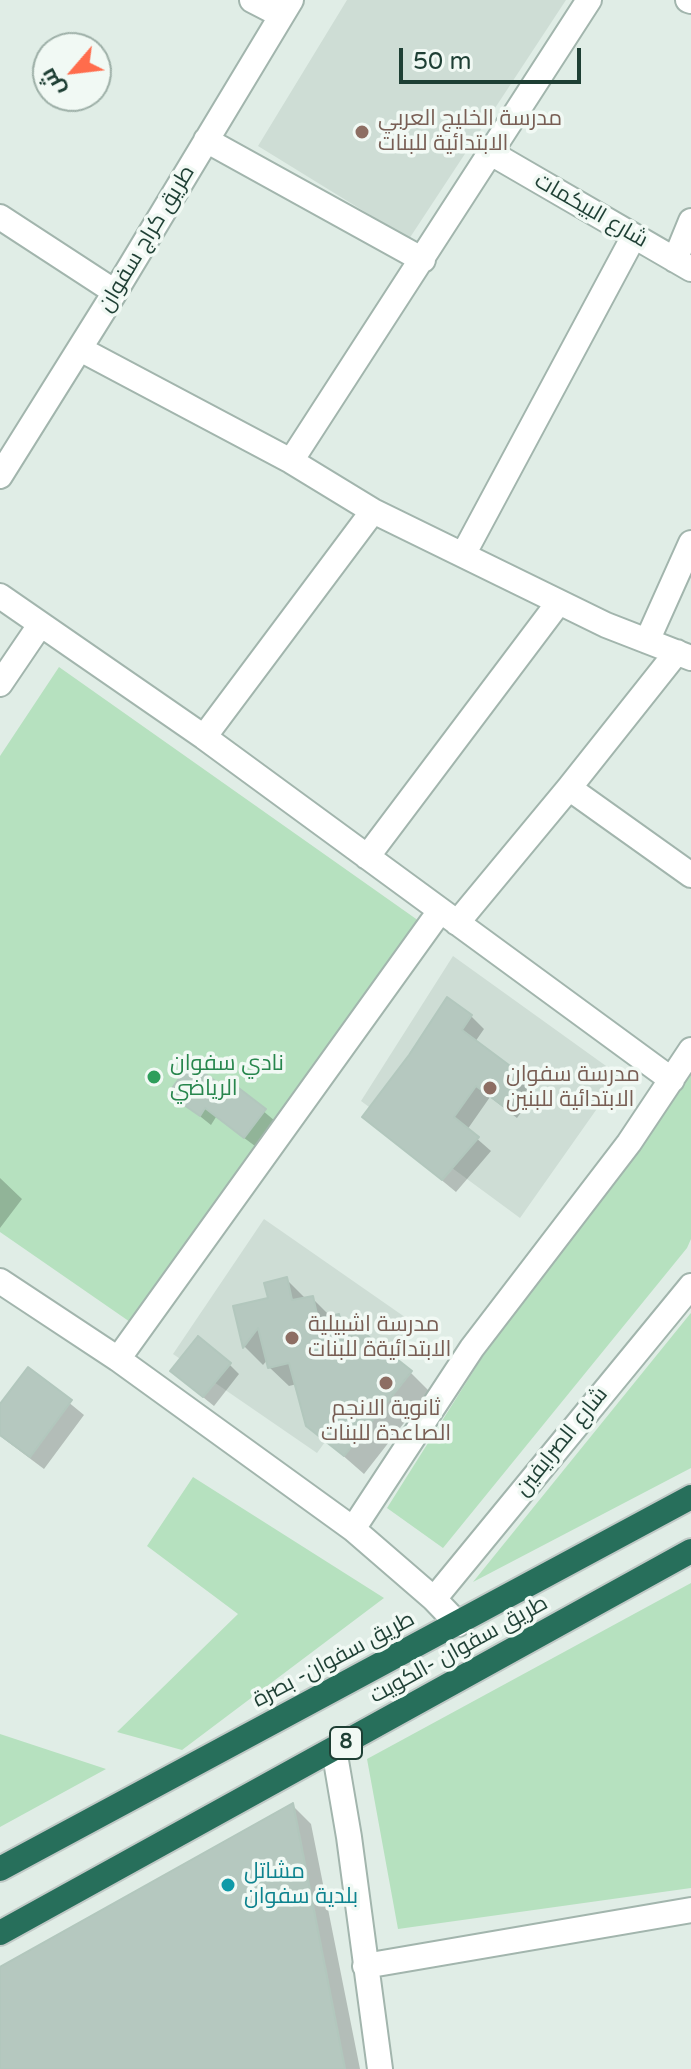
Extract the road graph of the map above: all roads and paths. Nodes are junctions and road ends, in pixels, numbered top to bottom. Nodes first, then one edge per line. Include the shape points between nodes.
1 (252, 0) edge
2 (589, 0) edge
3 (286, 7) edge
4 (206, 140) junction
5 (491, 153) junction
6 (0, 217) edge
7 (691, 221) edge
8 (634, 236) junction
9 (423, 260) junction
10 (683, 265) edge
11 (115, 292) junction
12 (80, 349) junction
13 (291, 461) junction
14 (0, 476) edge
15 (373, 511) junction
16 (691, 543) edge
17 (463, 555) junction
18 (0, 596) edge
19 (559, 602) junction
20 (40, 625) junction
21 (647, 641) junction
22 (684, 655) edge
23 (0, 684) edge
24 (204, 737) junction
25 (569, 788) junction
26 (367, 857) junction
27 (691, 875) edge
28 (448, 917) junction
29 (691, 1050) edge
30 (672, 1080) junction
31 (0, 1281) edge
32 (691, 1286) edge
33 (118, 1359) junction
34 (691, 1497) edge
35 (353, 1529) junction
36 (691, 1551) edge
37 (434, 1599) junction
38 (458, 1624) junction
39 (334, 1749) junction
40 (0, 1869) edge
41 (691, 1910) edge
42 (0, 1933) edge
43 (365, 1966) junction
44 (380, 2069) edge

1 - 3 street
2 - 5 street
3 - 4 street, طريق كراج سفوان
4 - 9 street
4 - 11 street, طريق كراج سفوان
5 - 8 street, شارع البيكمات
5 - 9 street
6 - 11 street
7 - 10 street
8 - 10 street, شارع البيكمات
8 - 17 street
9 - 13 street
11 - 12 street, طريق كراج سفوان
12 - 13 street
12 - 14 street, طريق كراج سفوان
13 - 15 street
15 - 17 street
15 - 24 street
16 - 21 street
17 - 19 street
18 - 20 street
19 - 21 street
19 - 26 street
20 - 23 street
20 - 24 street
21 - 22 street
22 - 25 street
24 - 26 street
25 - 27 street
25 - 28 street
26 - 28 street
28 - 30 street
28 - 33 street
29 - 30 street
30 - 35 street via 472,1348
31 - 33 street
32 - 37 street, شارع الصرايفين
33 - 35 street
34 - 38 highway, طريق سفوان- بصرة / 8
35 - 37 street
36 - 39 highway, طريق سفوان -الكويت / 8
37 - 38 street
38 - 40 highway, طريق سفوان- بصرة / 8
39 - 42 highway, طريق سفوان -الكويت / 8
39 - 43 street
41 - 43 street
43 - 44 street

